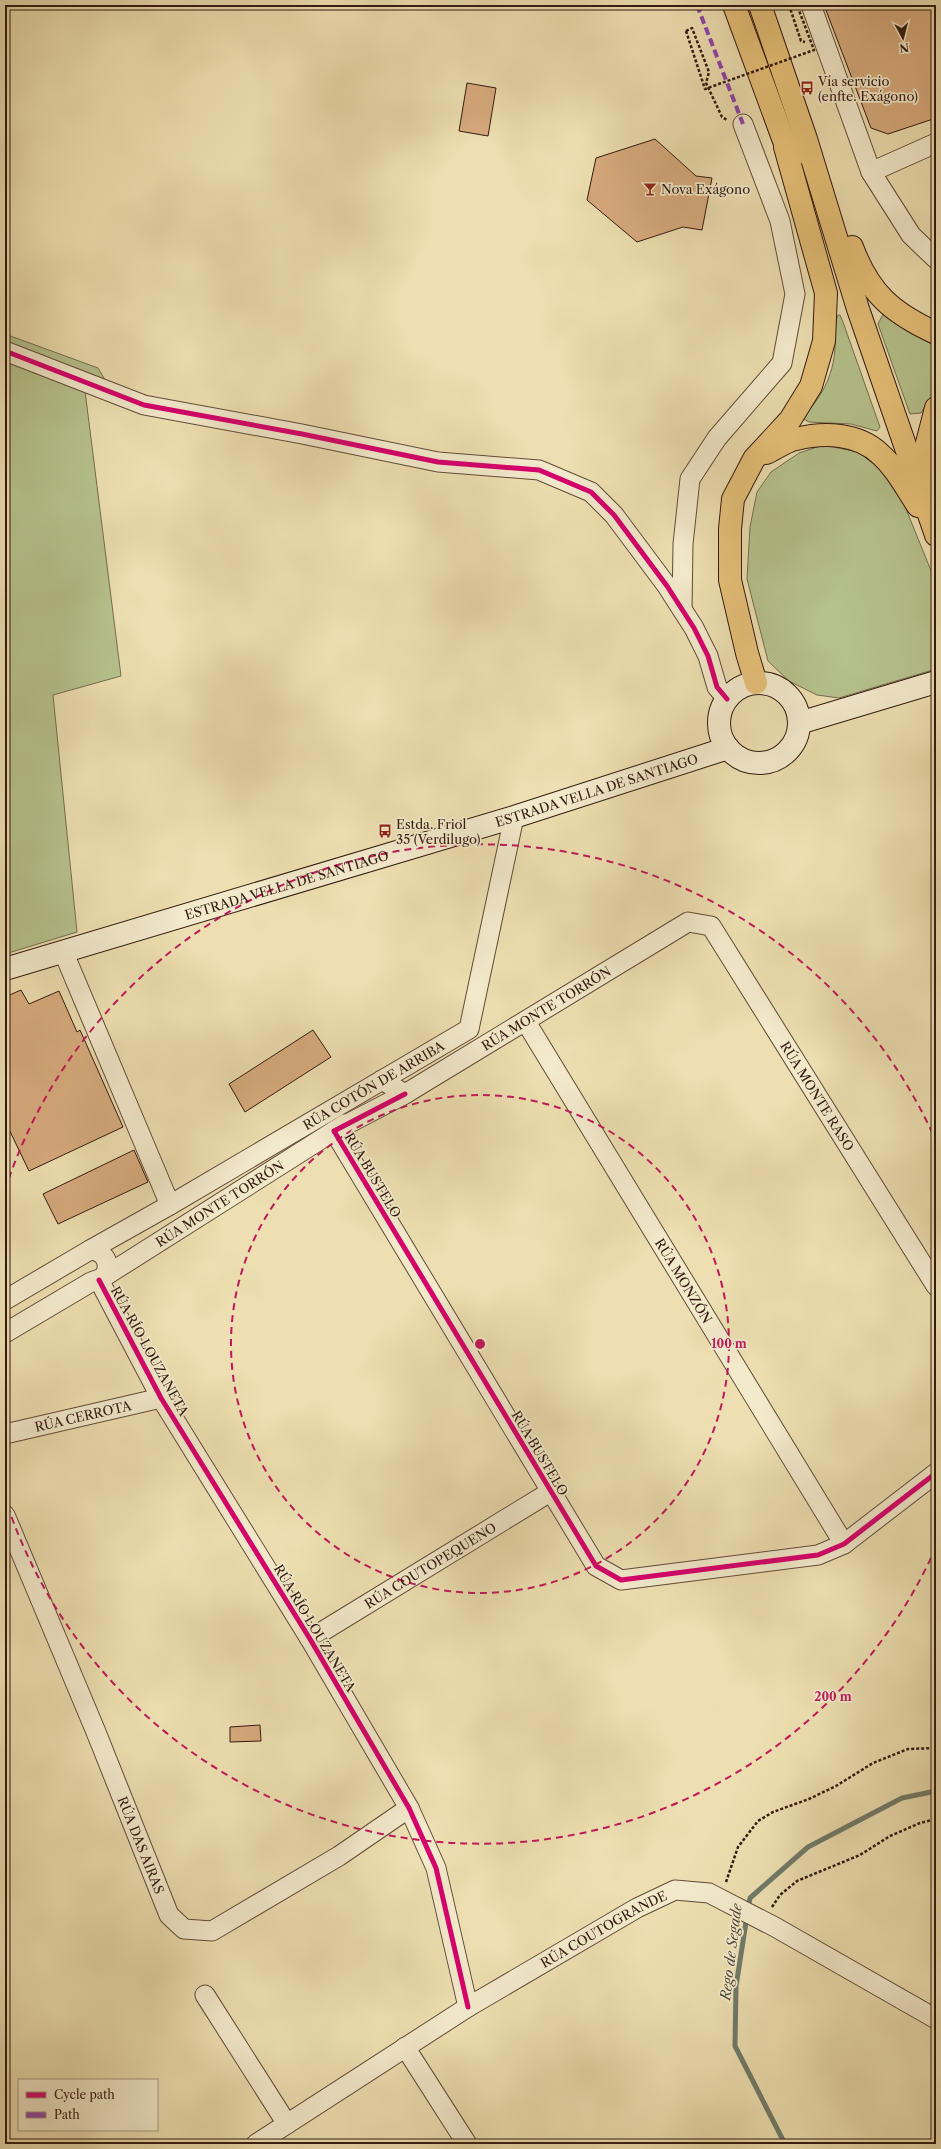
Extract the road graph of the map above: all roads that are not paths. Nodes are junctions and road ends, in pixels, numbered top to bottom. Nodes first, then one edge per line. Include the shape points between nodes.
1 (734, 5) edge
2 (760, 5) edge
3 (767, 5) edge
4 (811, 5) edge
5 (768, 28) junction
6 (743, 124) road end
7 (806, 139) junction
8 (936, 143) edge
9 (785, 147) junction
10 (871, 172) junction
11 (936, 259) edge
12 (858, 309) junction
13 (936, 333) edge
14 (5, 351) edge
15 (936, 408) edge
16 (754, 459) junction
17 (925, 500) junction
18 (935, 532) edge
19 (682, 609) junction
20 (936, 682) edge
21 (756, 683) junction
22 (727, 699) junction
23 (799, 723) junction
24 (728, 748) junction
25 (514, 817) junction
26 (688, 922) joint
27 (63, 951) junction
28 (5, 969) edge
29 (526, 1022) junction
30 (382, 1080) junction
31 (405, 1094) junction
32 (334, 1131) junction
33 (170, 1205) junction
34 (85, 1252) junction
35 (98, 1279) junction
36 (936, 1286) edge
37 (5, 1300) edge
38 (5, 1333) edge
39 (161, 1398) junction
40 (5, 1434) edge
41 (936, 1473) edge
42 (550, 1492) junction
43 (5, 1515) edge
44 (844, 1544) junction
45 (310, 1639) junction
46 (408, 1808) junction
47 (206, 1995) dead end
48 (468, 2006) junction
49 (936, 2019) edge
50 (405, 2048) junction
51 (288, 2124) junction
52 (256, 2144) edge
53 (467, 2144) edge

1 - 9 highway
2 - 5 highway
3 - 5 street
4 - 10 street
5 - 7 highway
6 - 19 street via 780,221 795,294 782,362 717,438 690,479 683,544
7 - 12 highway
7 - 13 highway via 861,270 879,298 915,324
8 - 10 street
9 - 12 highway
9 - 16 highway via 826,293 824,341 811,386 790,420
10 - 11 street via 911,235
12 - 17 highway
14 - 19 street via 144,405 438,462 539,470 591,492 605,505
15 - 17 highway via 926,443
16 - 18 highway via 795,439 825,434 860,439 880,453 894,469
16 - 21 highway via 733,498 730,580
17 - 18 highway
19 - 22 street via 708,656 717,687
20 - 23 main road
21 - 22 main road via 735,691
21 - 23 main road via 768,684 789,696 796,707
22 - 24 main road via 721,710 719,724 720,735
23 - 24 main road via 799,731 787,752 767,763 744,760
24 - 25 main road, ESTRADA VELLA DE SANTIAGO
25 - 27 main road, ESTRADA VELLA DE SANTIAGO
25 - 30 street, RÚA COTÓN DE ARRIBA via 469,1029
26 - 29 street, RÚA MONTE TORRÓN
26 - 36 street, RÚA MONTE RASO via 711,926
27 - 28 main road, ESTRADA VELLA DE SANTIAGO
27 - 33 street
29 - 31 street, RÚA MONTE TORRÓN
29 - 44 street, RÚA MONZÓN
30 - 31 street
30 - 32 street, RÚA MONTE TORRÓN via 377,1101
30 - 33 street, RÚA COTÓN DE ARRIBA
31 - 32 street, RÚA MONTE TORRÓN
32 - 35 street, RÚA MONTE TORRÓN
32 - 42 street, RÚA BUSTELO
33 - 34 street, RÚA COTÓN DE ARRIBA
34 - 35 street via 76,1264 78,1274 86,1281
34 - 35 street via 100,1252 107,1260 107,1271
34 - 37 street, RÚA COTÓN DE ARRIBA
35 - 38 street, RÚA MONTE TORRÓN
35 - 39 street, RÚA RÍO LOUZANETA
39 - 40 street, RÚA CERROTA
39 - 45 street, RÚA RÍO LOUZANETA
41 - 44 street
42 - 44 street, RÚA BUSTELO via 596,1566 621,1580 818,1555
42 - 45 street, RÚA COUTOPEQUENO
43 - 46 street, RÚA DAS AIRAS via 169,1915 184,1929 212,1931 339,1856
45 - 46 street, RÚA RÍO LOUZANETA
46 - 48 street, RÚA RÍO LOUZANETA via 436,1868
47 - 51 street
48 - 49 street, RÚA COUTOGRANDE via 637,1908 674,1890 709,1893 720,1898
48 - 50 street, RÚA COUTOGRANDE
50 - 51 street, RÚA COUTOGRANDE
50 - 53 street
51 - 52 street, RÚA COUTOGRANDE

